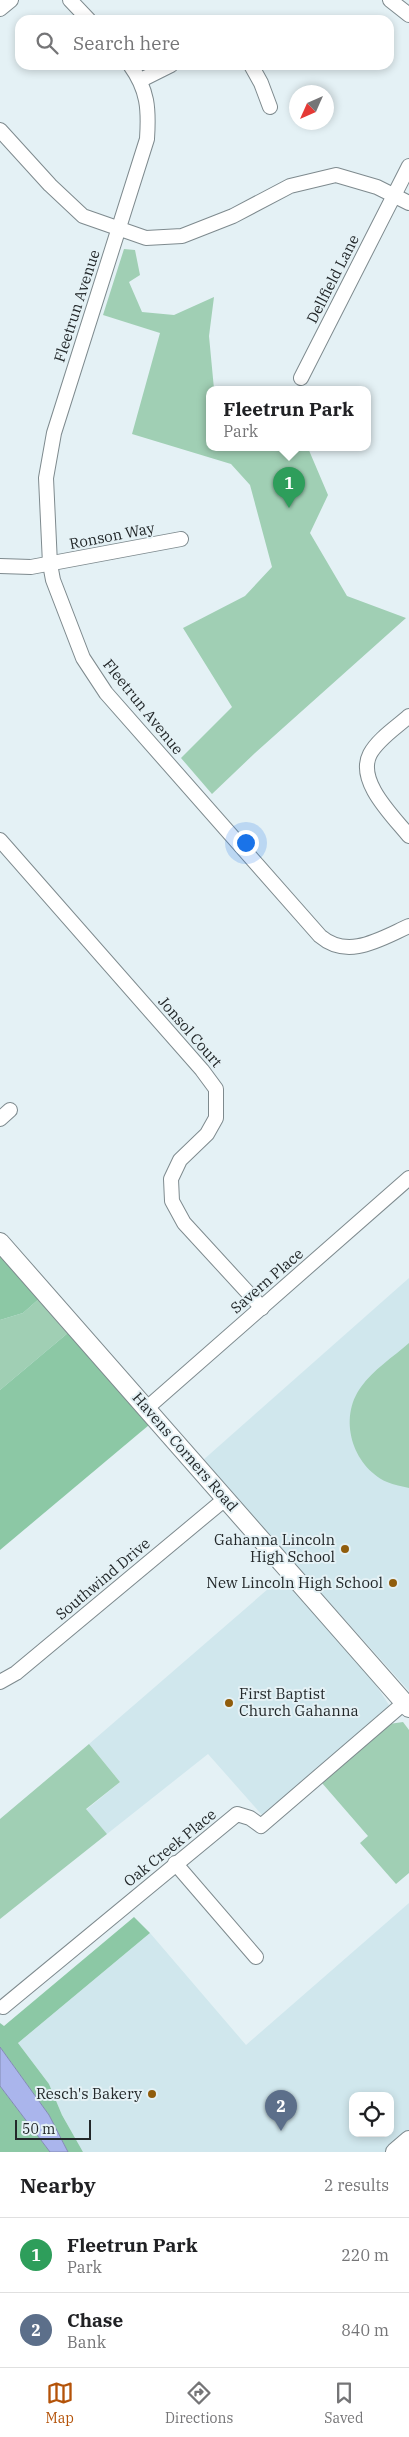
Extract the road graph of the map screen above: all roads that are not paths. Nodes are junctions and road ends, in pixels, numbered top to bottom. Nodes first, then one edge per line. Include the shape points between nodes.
1 (10, 0) edge
2 (70, 0) edge
3 (390, 0) edge
4 (0, 9) edge
5 (84, 15) edge
6 (409, 15) edge
7 (134, 70) edge
8 (161, 70) edge
9 (254, 70) edge
10 (141, 80) junction
11 (270, 107) dead end
12 (0, 130) edge
13 (409, 166) edge
14 (394, 195) junction
15 (409, 203) edge
16 (118, 228) junction
17 (300, 378) dead end
18 (181, 539) dead end
19 (50, 564) junction
20 (0, 566) edge
21 (409, 716) edge
22 (409, 836) edge
23 (0, 840) edge
24 (409, 926) edge
25 (409, 1178) edge
26 (0, 1242) edge
27 (262, 1308) junction
28 (147, 1408) junction
29 (225, 1499) junction
30 (0, 1682) edge
31 (406, 1706) edge
32 (175, 1863) junction
33 (256, 1957) dead end
34 (3, 2007) dead end
35 (409, 2140) edge
36 (396, 2152) edge

1 - 4 street
2 - 5 street
3 - 6 street
7 - 10 street
8 - 10 street
9 - 11 street
10 - 16 street, Fleetrun Avenue via 149,109 147,139
12 - 16 street via 83,216
13 - 14 street, Dellfield Lane
14 - 15 street
14 - 16 street via 336,175 290,186 233,216 182,236 146,238
14 - 17 street, Dellfield Lane
16 - 19 street, Fleetrun Avenue via 54,433 46,478
18 - 19 street, Ronson Way
19 - 20 street, Ronson Way
19 - 24 street, Fleetrun Avenue via 83,658 106,693 308,923 328,943 350,949
21 - 22 street via 370,753 366,766 373,791
23 - 27 street, Jonsol Court via 216,1089 216,1118 207,1134 180,1160 171,1179 172,1200 184,1223
25 - 27 street, Savern Place
26 - 28 main road, Havens Corners Road
27 - 28 street, Savern Place
28 - 29 main road, Havens Corners Road
29 - 30 street, Southwind Drive via 16,1673
29 - 31 main road, Havens Corners Road
31 - 32 street, Oak Creek Place via 261,1826 237,1814
32 - 33 street
32 - 34 street, Oak Creek Place
35 - 36 main road

